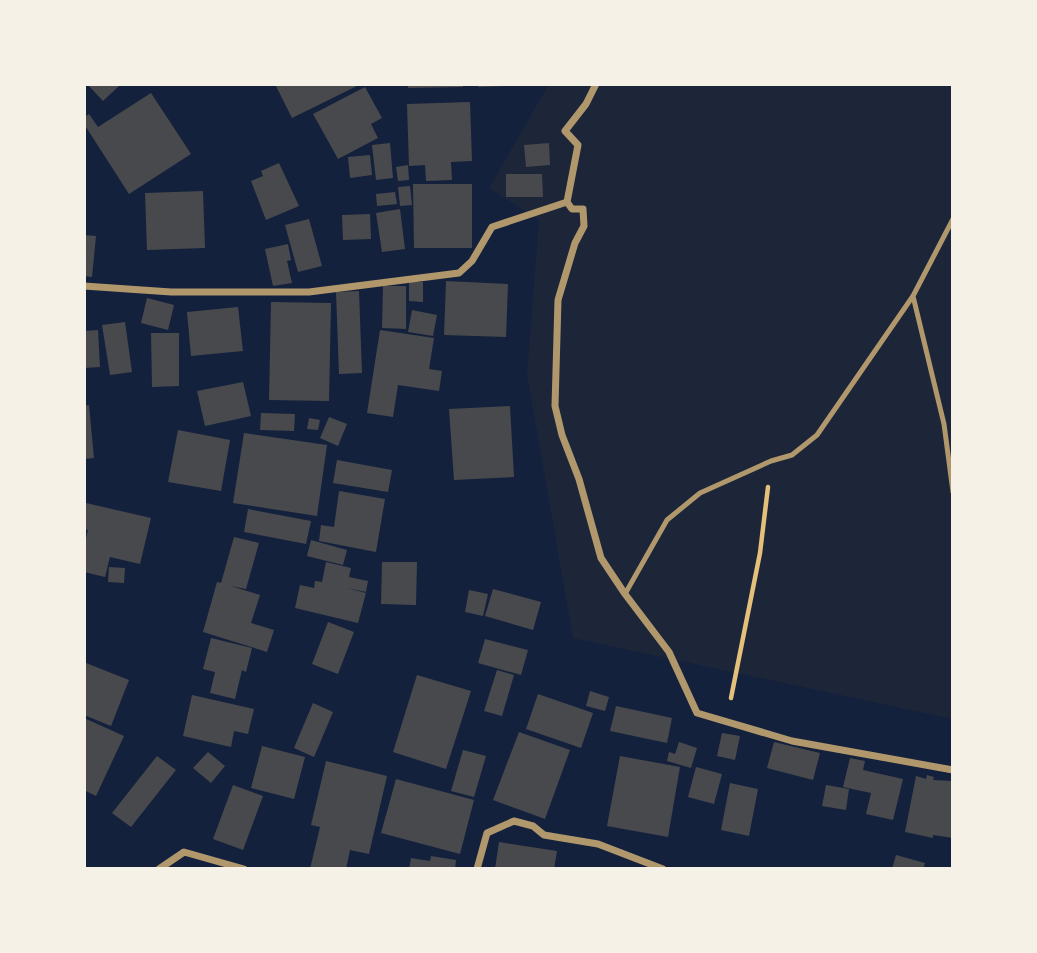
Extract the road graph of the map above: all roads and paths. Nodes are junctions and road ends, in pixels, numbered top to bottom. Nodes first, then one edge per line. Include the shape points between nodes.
1 (596, 84) edge
2 (567, 202) junction
3 (953, 219) edge
4 (84, 286) edge
5 (913, 296) junction
6 (771, 461) junction
7 (953, 492) edge
8 (625, 594) junction
9 (726, 722) junction
10 (953, 771) edge
11 (159, 869) edge
12 (244, 869) edge
13 (477, 869) edge
14 (663, 869) edge

1 - 2 street via 565,131 578,145
2 - 4 street via 492,227 472,261 459,273 309,292 196,293
2 - 8 street via 572,209 583,209 584,226 558,300 555,406 601,558
3 - 5 lane
5 - 6 lane via 817,435 792,455
5 - 7 lane via 944,424
6 - 8 lane via 700,493 667,520
6 - 9 path via 760,553
8 - 9 street via 668,652 697,713
9 - 10 street via 792,741
11 - 12 street via 184,852
13 - 14 street via 488,833 514,821 533,826 544,835 598,844

